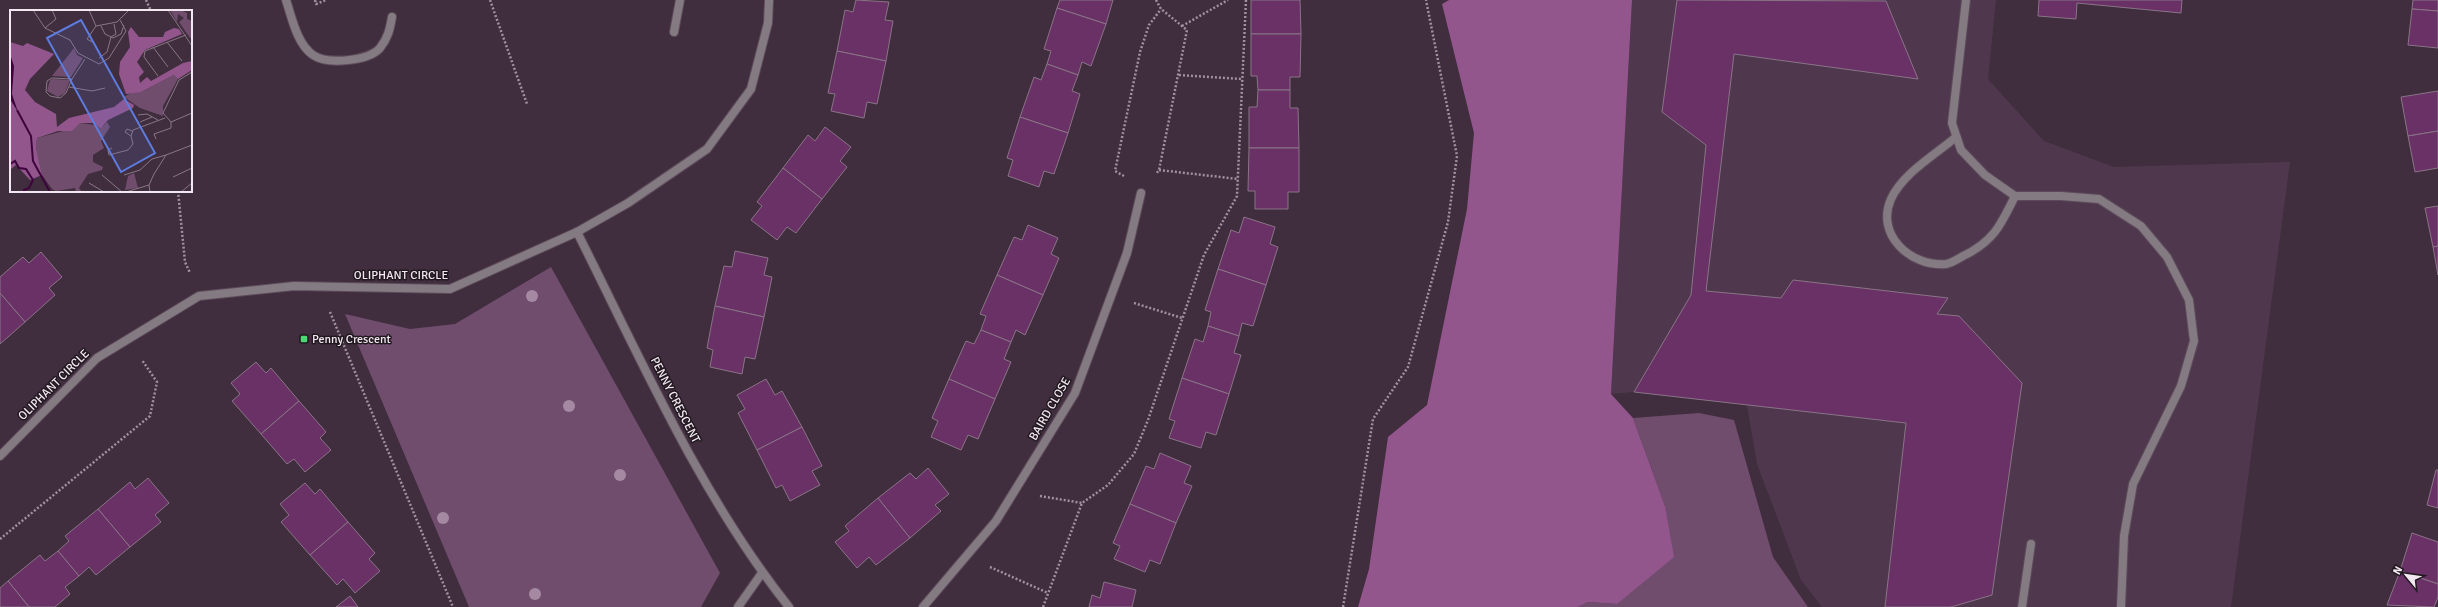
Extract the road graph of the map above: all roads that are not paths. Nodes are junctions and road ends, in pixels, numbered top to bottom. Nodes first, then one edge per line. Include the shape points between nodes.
1 (286, 0) edge
2 (680, 0) edge
3 (769, 0) edge
4 (1966, 0) edge
5 (392, 17) dead end
6 (674, 32) dead end
7 (1956, 137) junction
8 (1141, 193) road end
9 (2015, 196) junction
10 (577, 232) junction
11 (0, 456) edge
12 (2031, 544) dead end
13 (762, 573) junction
14 (738, 607) edge
15 (789, 607) edge
16 (923, 607) edge
17 (2022, 607) edge
18 (2121, 607) edge

1 - 5 street via 304,45 313,55 325,60 338,62 379,49 390,34
2 - 6 street
3 - 10 street, OLIPHANT CIRCLE via 768,23 751,89 707,149 628,203
4 - 7 street via 1952,123
7 - 9 street via 1961,150 1985,175
7 - 9 street via 1904,179 1891,199 1885,216 1891,238 1906,253 1927,262 1947,264 1980,248 2000,228
8 - 16 street, BAIRD CLOSE via 1127,253 1075,392 996,521
9 - 18 street via 2099,199 2141,226 2167,257 2189,300 2194,341 2181,386 2133,484 2124,536
10 - 11 street, OLIPHANT CIRCLE via 450,289 294,286 199,296 97,358
10 - 13 street, PENNY CRESCENT via 683,443
12 - 17 street
13 - 14 street
13 - 15 street, PENNY CRESCENT

